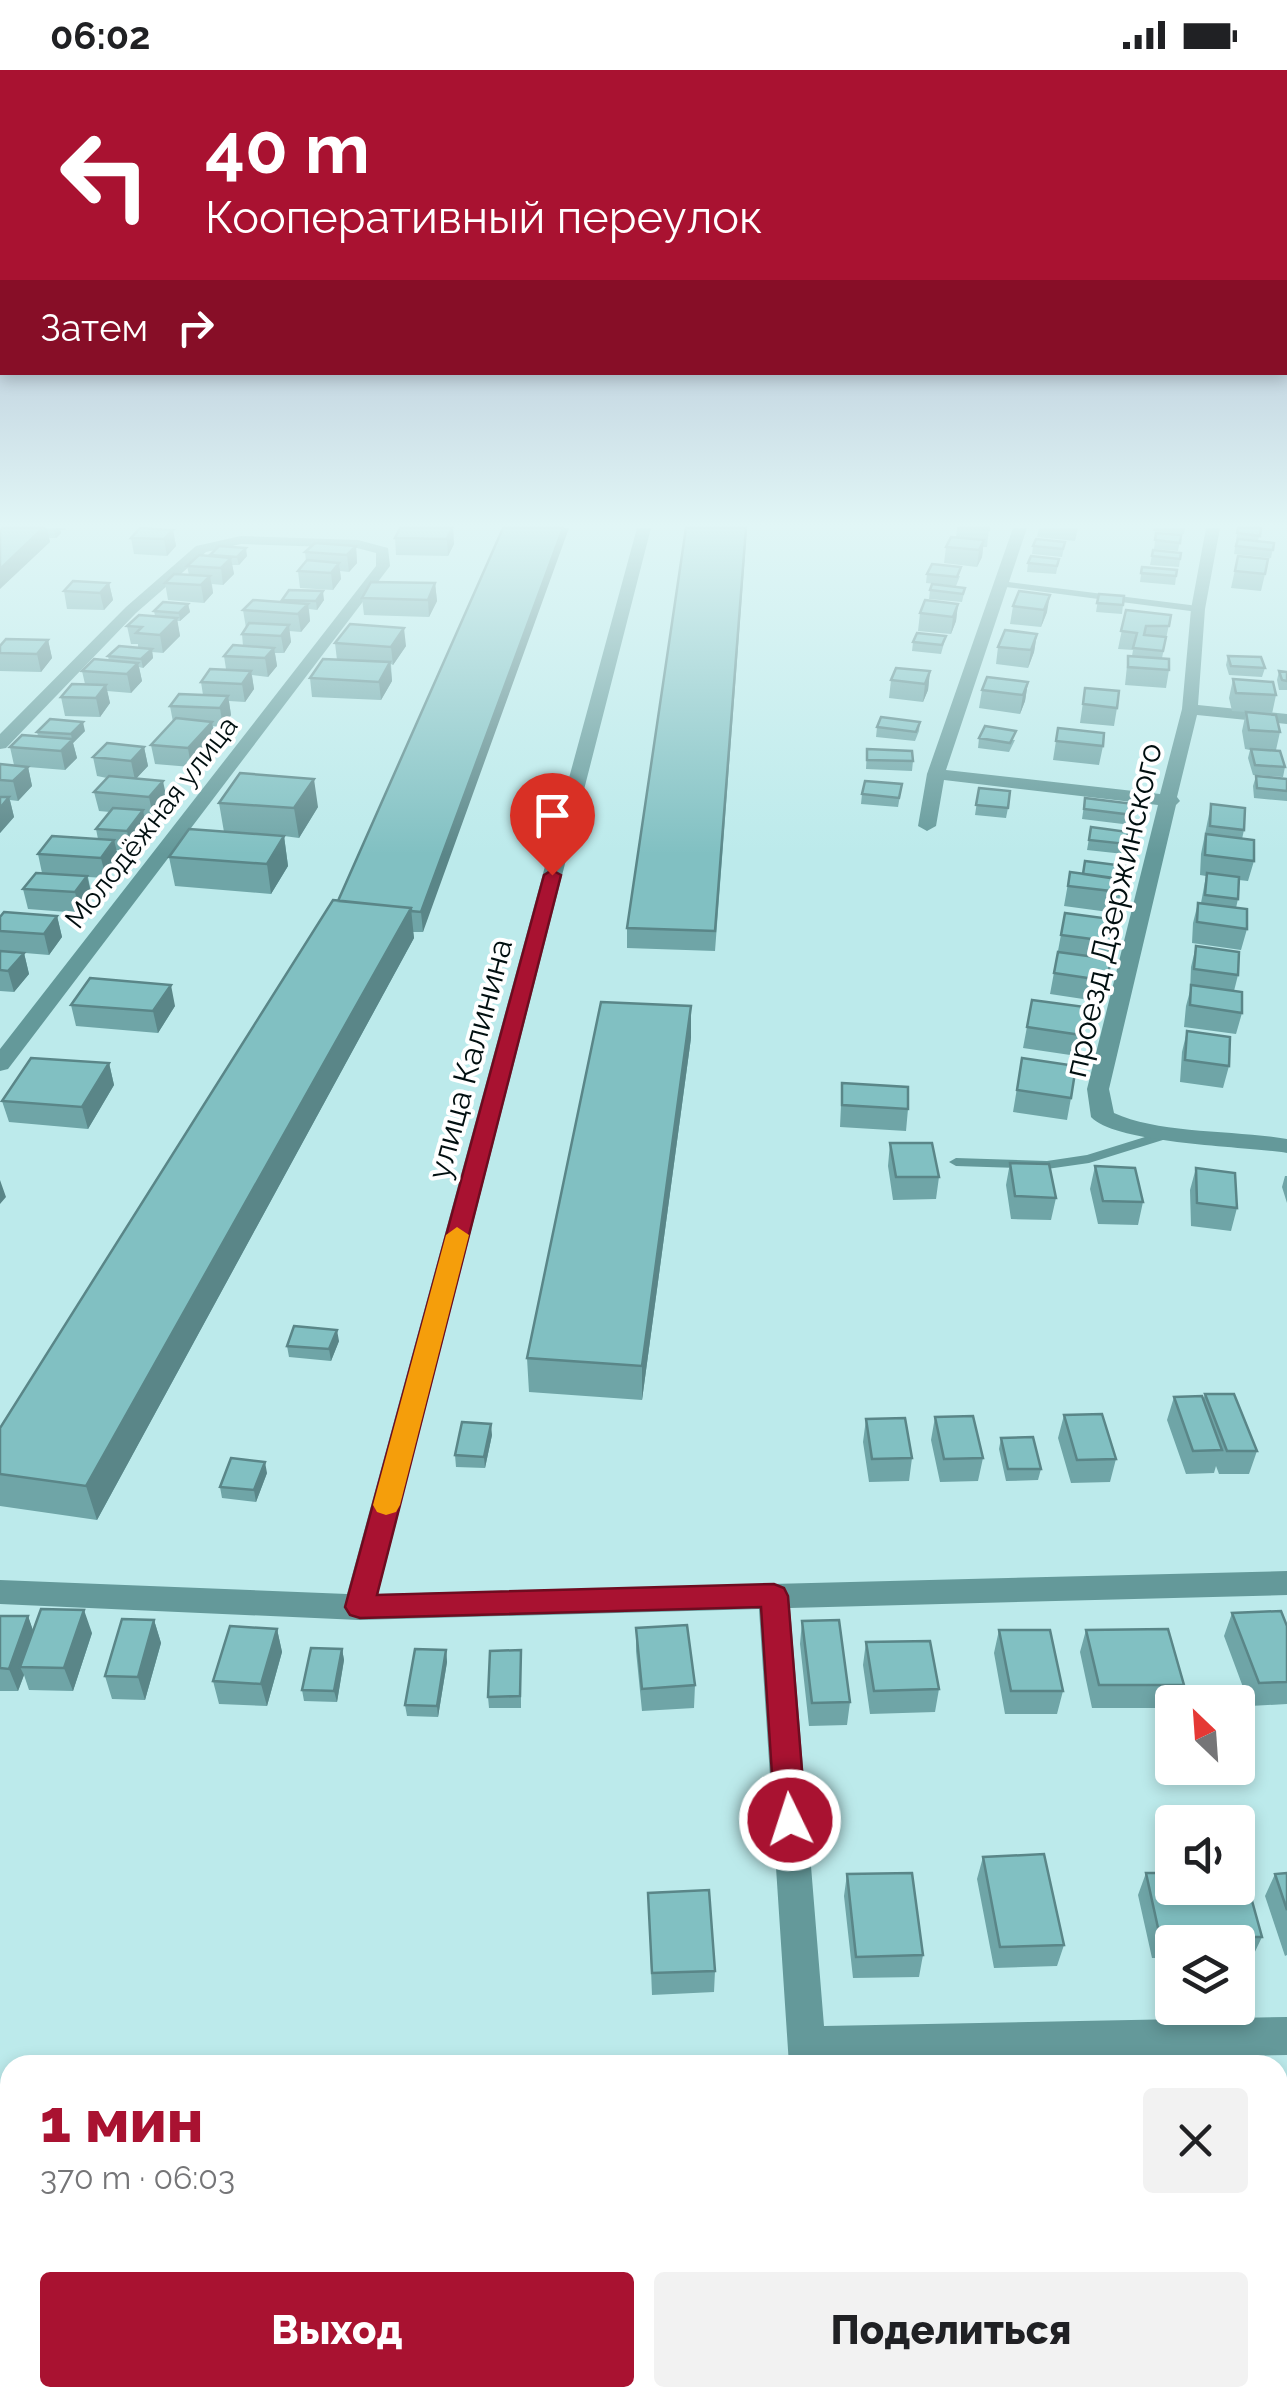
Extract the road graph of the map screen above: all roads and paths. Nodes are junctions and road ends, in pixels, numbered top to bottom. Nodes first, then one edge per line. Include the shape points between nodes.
1 (104, 637) edge
2 (328, 637) edge
3 (615, 637) edge
4 (983, 637) edge
5 (1196, 637) edge
6 (1190, 709) junction
7 (1287, 718) edge
8 (0, 744) edge
9 (936, 774) junction
10 (1170, 800) junction
11 (927, 826) dead end
12 (0, 1064) edge
13 (1161, 1136) junction
14 (1287, 1146) edge
15 (956, 1162) dead end
16 (1287, 1582) edge
17 (0, 1592) edge
18 (774, 1596) junction
19 (360, 1607) junction
20 (1287, 2036) edge
21 (808, 2055) edge

1 - 8 street, Молодёжная улица
2 - 12 street, Молодёжная улица
3 - 19 street, улица Калинина
4 - 9 street
5 - 6 street, проезд Дзержинского
6 - 7 street, проезд Дзержинского
6 - 10 street, проезд Дзержинского
9 - 10 street
9 - 11 street
10 - 13 street, проезд Дзержинского via 1098,1089 1102,1116
13 - 14 street, проезд Дзержинского
13 - 15 lane via 1047,1165
16 - 18 street
17 - 19 street
18 - 19 street
18 - 21 street
20 - 21 street

